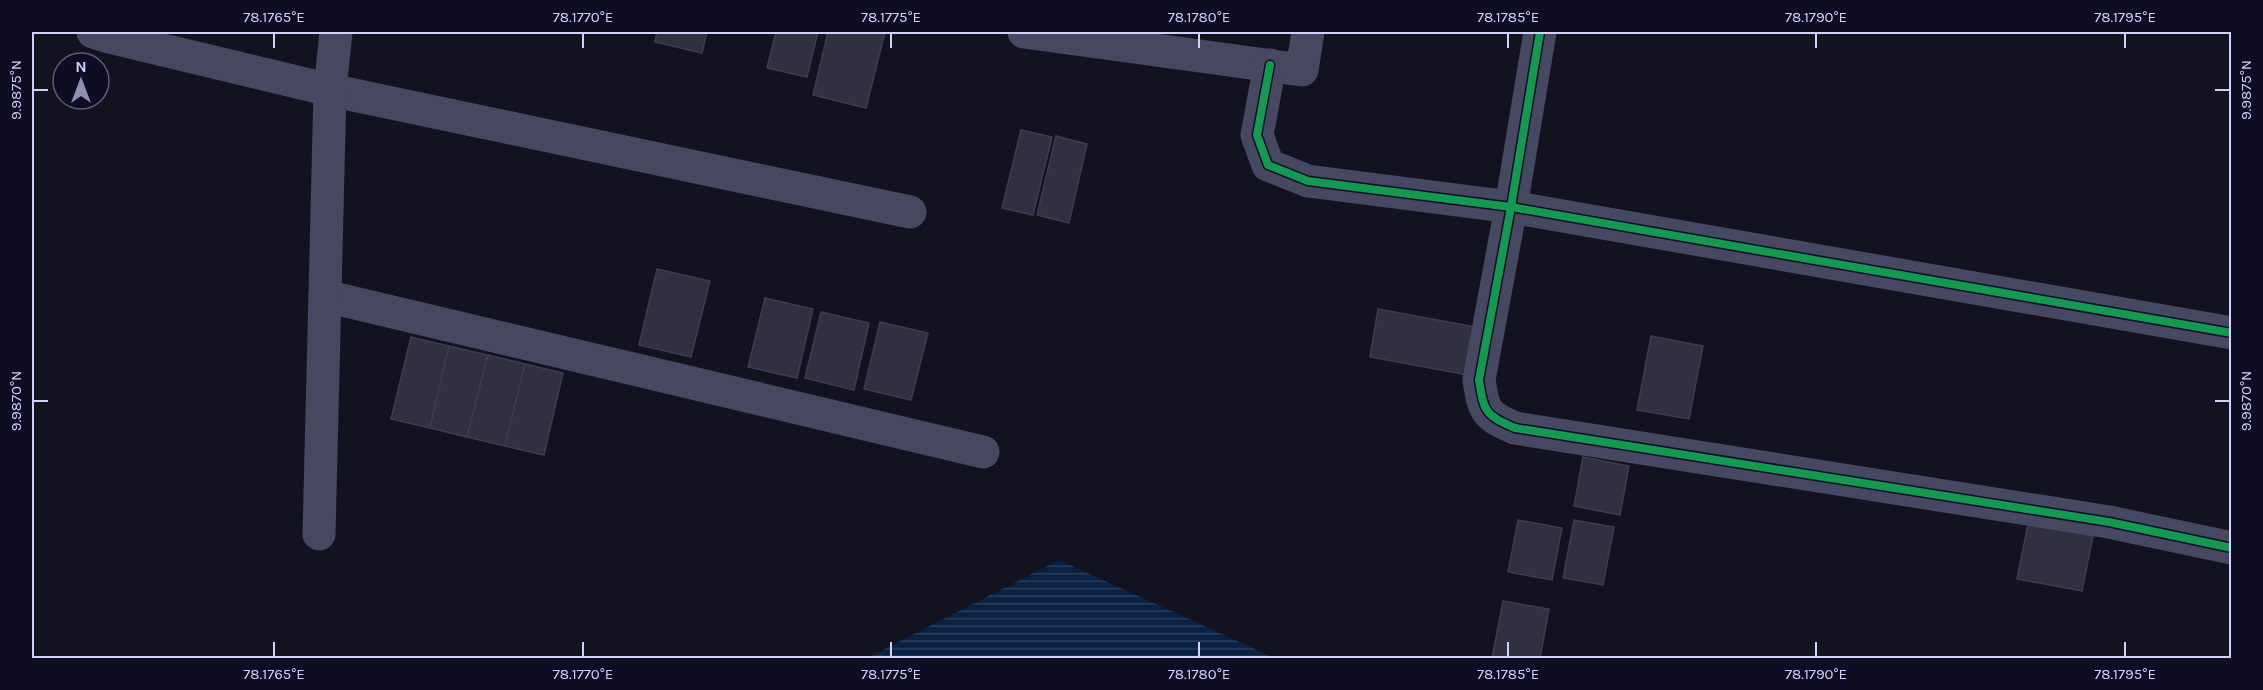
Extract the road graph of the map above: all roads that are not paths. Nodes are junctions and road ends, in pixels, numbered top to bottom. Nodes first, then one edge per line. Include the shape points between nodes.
1 (93, 32) edge
2 (336, 32) edge
3 (1024, 32) edge
4 (1308, 32) edge
5 (1540, 32) edge
6 (1270, 65) junction
7 (330, 90) junction
8 (1511, 207) junction
9 (910, 212) dead end
10 (325, 296) junction
11 (2232, 333) edge
12 (983, 453) dead end
13 (318, 534) dead end
14 (2232, 548) edge

1 - 7 street
2 - 7 street
3 - 6 street
4 - 6 street via 1302,70
5 - 8 street
6 - 8 street via 1257,135 1269,165 1308,181
7 - 9 street
7 - 10 street
8 - 11 street
8 - 14 street via 1479,380 1483,402 1492,418 1515,428 2109,522
10 - 12 street
10 - 13 street

